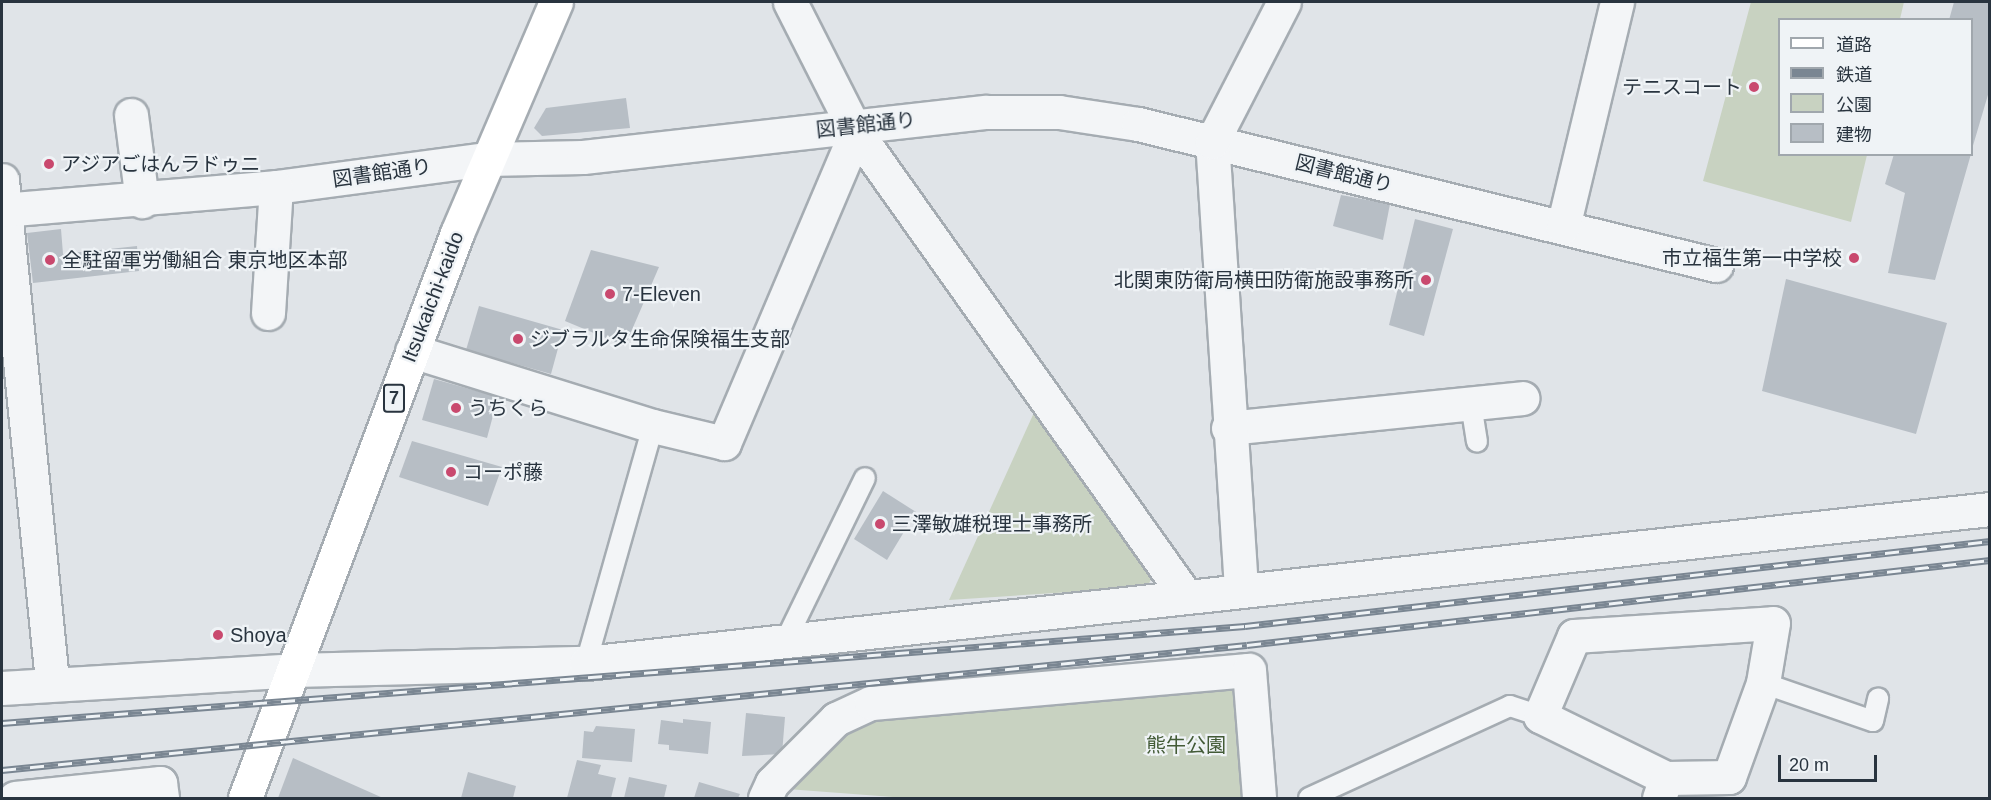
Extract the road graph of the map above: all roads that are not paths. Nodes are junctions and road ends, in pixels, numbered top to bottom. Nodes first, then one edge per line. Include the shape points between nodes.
1 (556, 2) edge
2 (790, 2) edge
3 (1284, 2) edge
4 (1617, 2) edge
5 (131, 115) dead end
6 (854, 129) junction
7 (1212, 142) junction
8 (487, 159) junction
9 (276, 187) junction
10 (3, 200) edge
11 (142, 201) junction
12 (1563, 227) junction
13 (1716, 265) dead end
14 (268, 313) dead end
15 (412, 351) junction
16 (1522, 398) dead end
17 (1471, 404) junction
18 (653, 426) junction
19 (1228, 428) junction
20 (1477, 442) dead end
21 (865, 478) dead end
22 (1989, 509) edge
23 (1241, 588) junction
24 (1185, 596) junction
25 (786, 640) junction
26 (586, 663) junction
27 (293, 670) junction
28 (52, 681) junction
29 (1763, 683) junction
30 (2, 688) edge
31 (1878, 699) dead end
32 (1540, 716) junction
33 (1663, 788) edge
34 (1352, 790) edge
35 (15, 798) edge
36 (162, 798) edge
37 (245, 798) edge
38 (765, 798) edge
39 (1259, 798) edge
40 (1309, 798) edge

1 - 8 main road, Itsukaichi-kaido / 7
2 - 6 street
3 - 7 street
4 - 12 street
5 - 11 street
6 - 7 street, 図書館通り via 987,112 1059,112
6 - 8 street, 図書館通り via 584,157
6 - 18 street via 724,443
6 - 24 street
7 - 12 street, 図書館通り
7 - 19 street
8 - 9 street, 図書館通り
8 - 15 main road, Itsukaichi-kaido / 7
9 - 11 street, 図書館通り
9 - 14 street
10 - 11 street, 図書館通り
10 - 28 street
12 - 13 street, 図書館通り
15 - 18 street
15 - 27 main road, Itsukaichi-kaido / 7
16 - 17 street
17 - 19 street
17 - 20 lane
18 - 26 lane
19 - 23 street
21 - 25 lane
22 - 23 street
23 - 24 street
24 - 25 street
25 - 26 street
26 - 27 street
27 - 28 street
27 - 37 main road, Itsukaichi-kaido / 7
28 - 30 street
29 - 31 lane via 1873,721
29 - 32 street via 1773,623 1574,636
29 - 33 street via 1729,777
32 - 33 street
32 - 34 lane via 1510,706
34 - 40 lane
35 - 36 street via 160,783
38 - 39 street via 772,783 836,720 871,703 1249,670

